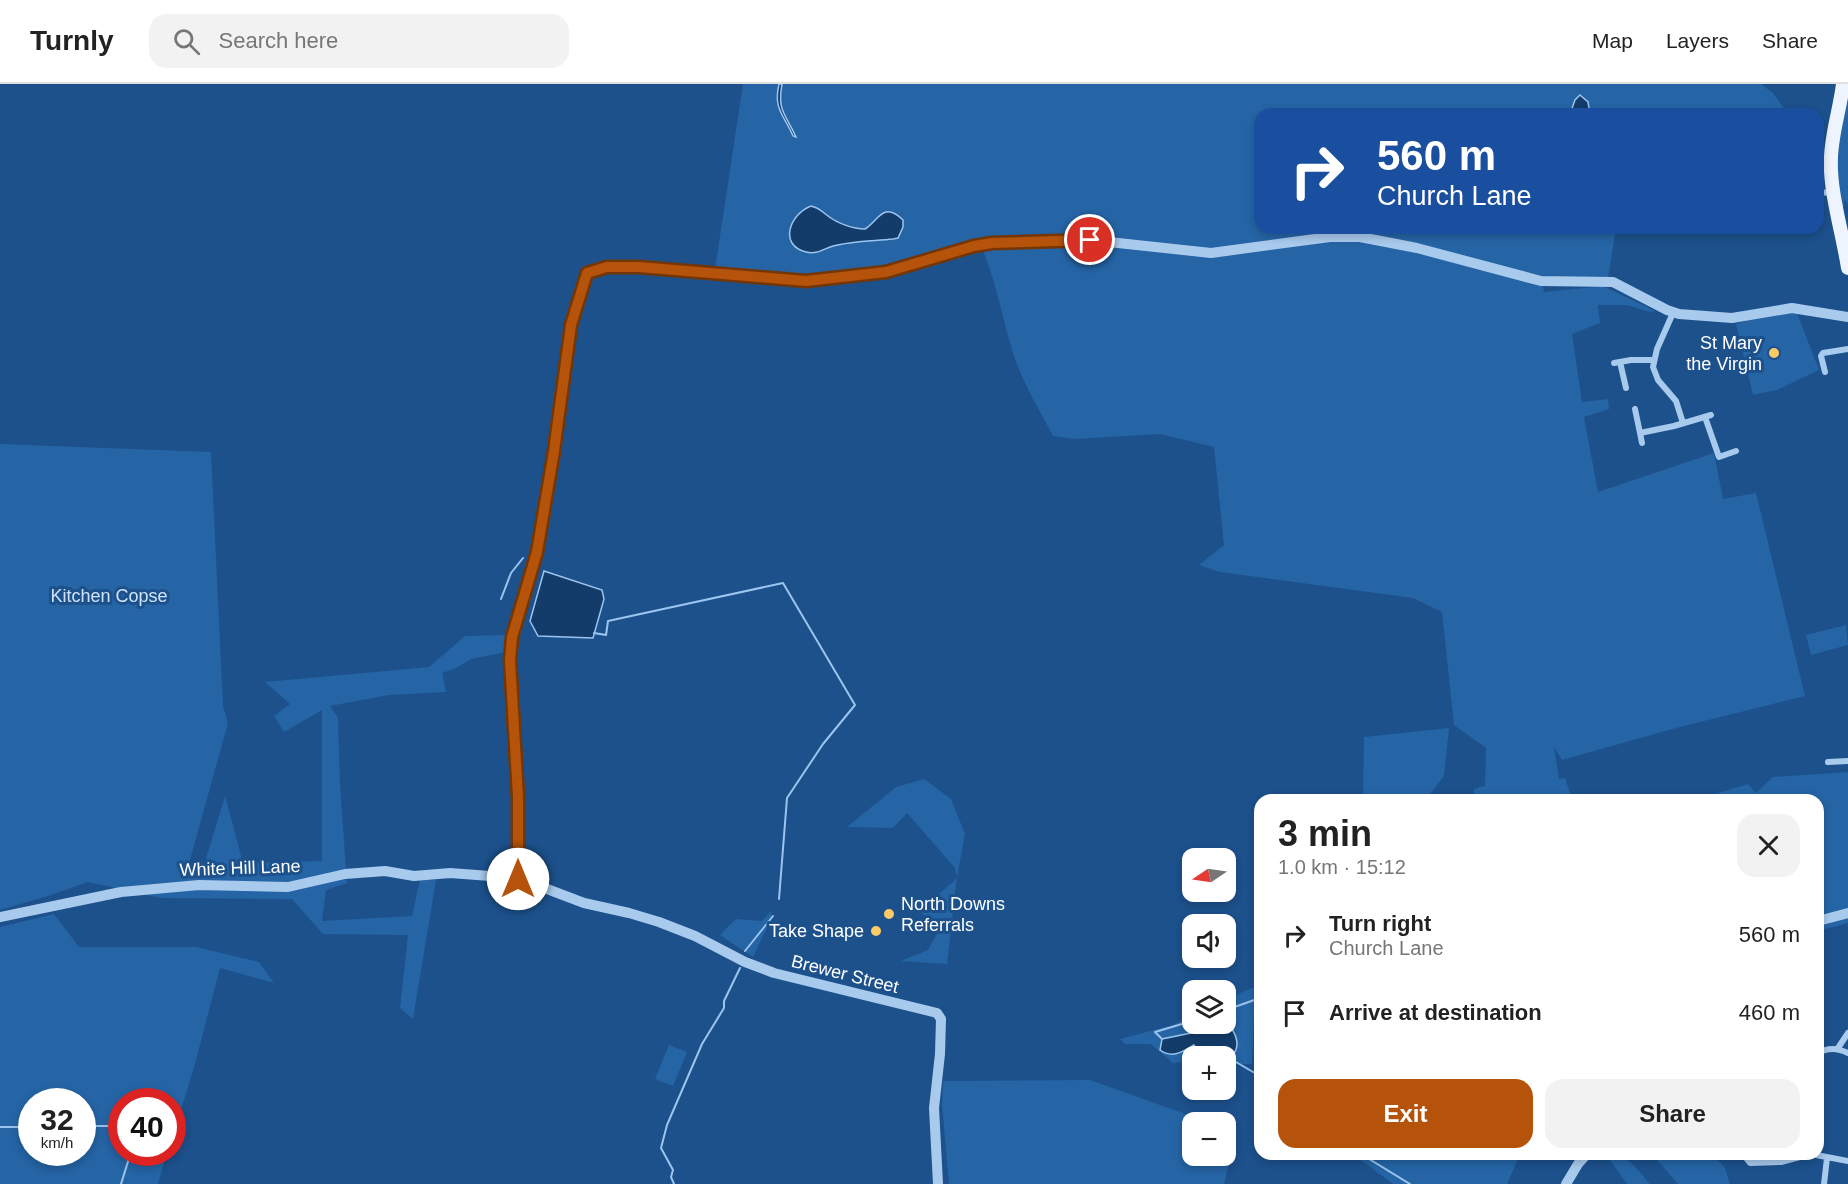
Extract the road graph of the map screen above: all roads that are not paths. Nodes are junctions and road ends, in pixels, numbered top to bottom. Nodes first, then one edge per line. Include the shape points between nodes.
1 (1844, 84) edge
2 (1824, 192) edge
3 (1835, 193) junction
4 (1848, 268) edge
5 (1673, 313) junction
6 (1848, 317) edge
7 (1848, 349) edge
8 (1654, 360) junction
9 (1825, 372) dead end
10 (1626, 388) dead end
11 (1635, 409) dead end
12 (1683, 423) junction
13 (1640, 433) junction
14 (1642, 443) dead end
15 (1736, 451) dead end
16 (1848, 761) edge
17 (1828, 762) dead end
18 (518, 879) junction
19 (1848, 913) edge
20 (0, 917) edge
21 (1824, 919) edge
22 (1848, 1033) edge
23 (1838, 1048) junction
24 (1824, 1050) edge
25 (1848, 1053) edge
26 (1824, 1157) edge
27 (1827, 1158) junction
28 (1583, 1160) edge
29 (1748, 1160) edge
30 (1789, 1160) edge
31 (1848, 1161) edge
32 (938, 1184) edge
33 (1566, 1184) edge
34 (1824, 1184) edge

1 - 3 main road via 1831,159
2 - 3 street
3 - 4 main road
5 - 6 street via 1732,318 1792,308
5 - 8 street
5 - 18 street via 1613,282 1541,281 1360,237 1330,237 1211,253 1090,240 992,243 886,272 806,281 639,267 607,267 587,273 571,325 537,552 512,637
7 - 9 street via 1823,353
8 - 10 street via 1617,363
8 - 12 street via 1655,374 1676,401
11 - 13 street
12 - 13 street
12 - 15 street via 1708,416 1719,457
13 - 14 street
16 - 17 street
18 - 20 street, White Hill Lane via 450,873 414,876 385,871 345,874 288,887 199,885 121,892
18 - 32 street, Brewer Street via 584,903 668,926 774,973 937,1013 941,1019 934,1108
19 - 21 street
22 - 23 street
23 - 24 street
23 - 25 street
26 - 27 street
27 - 31 street
27 - 34 street
28 - 33 street
29 - 30 street via 1750,1163

